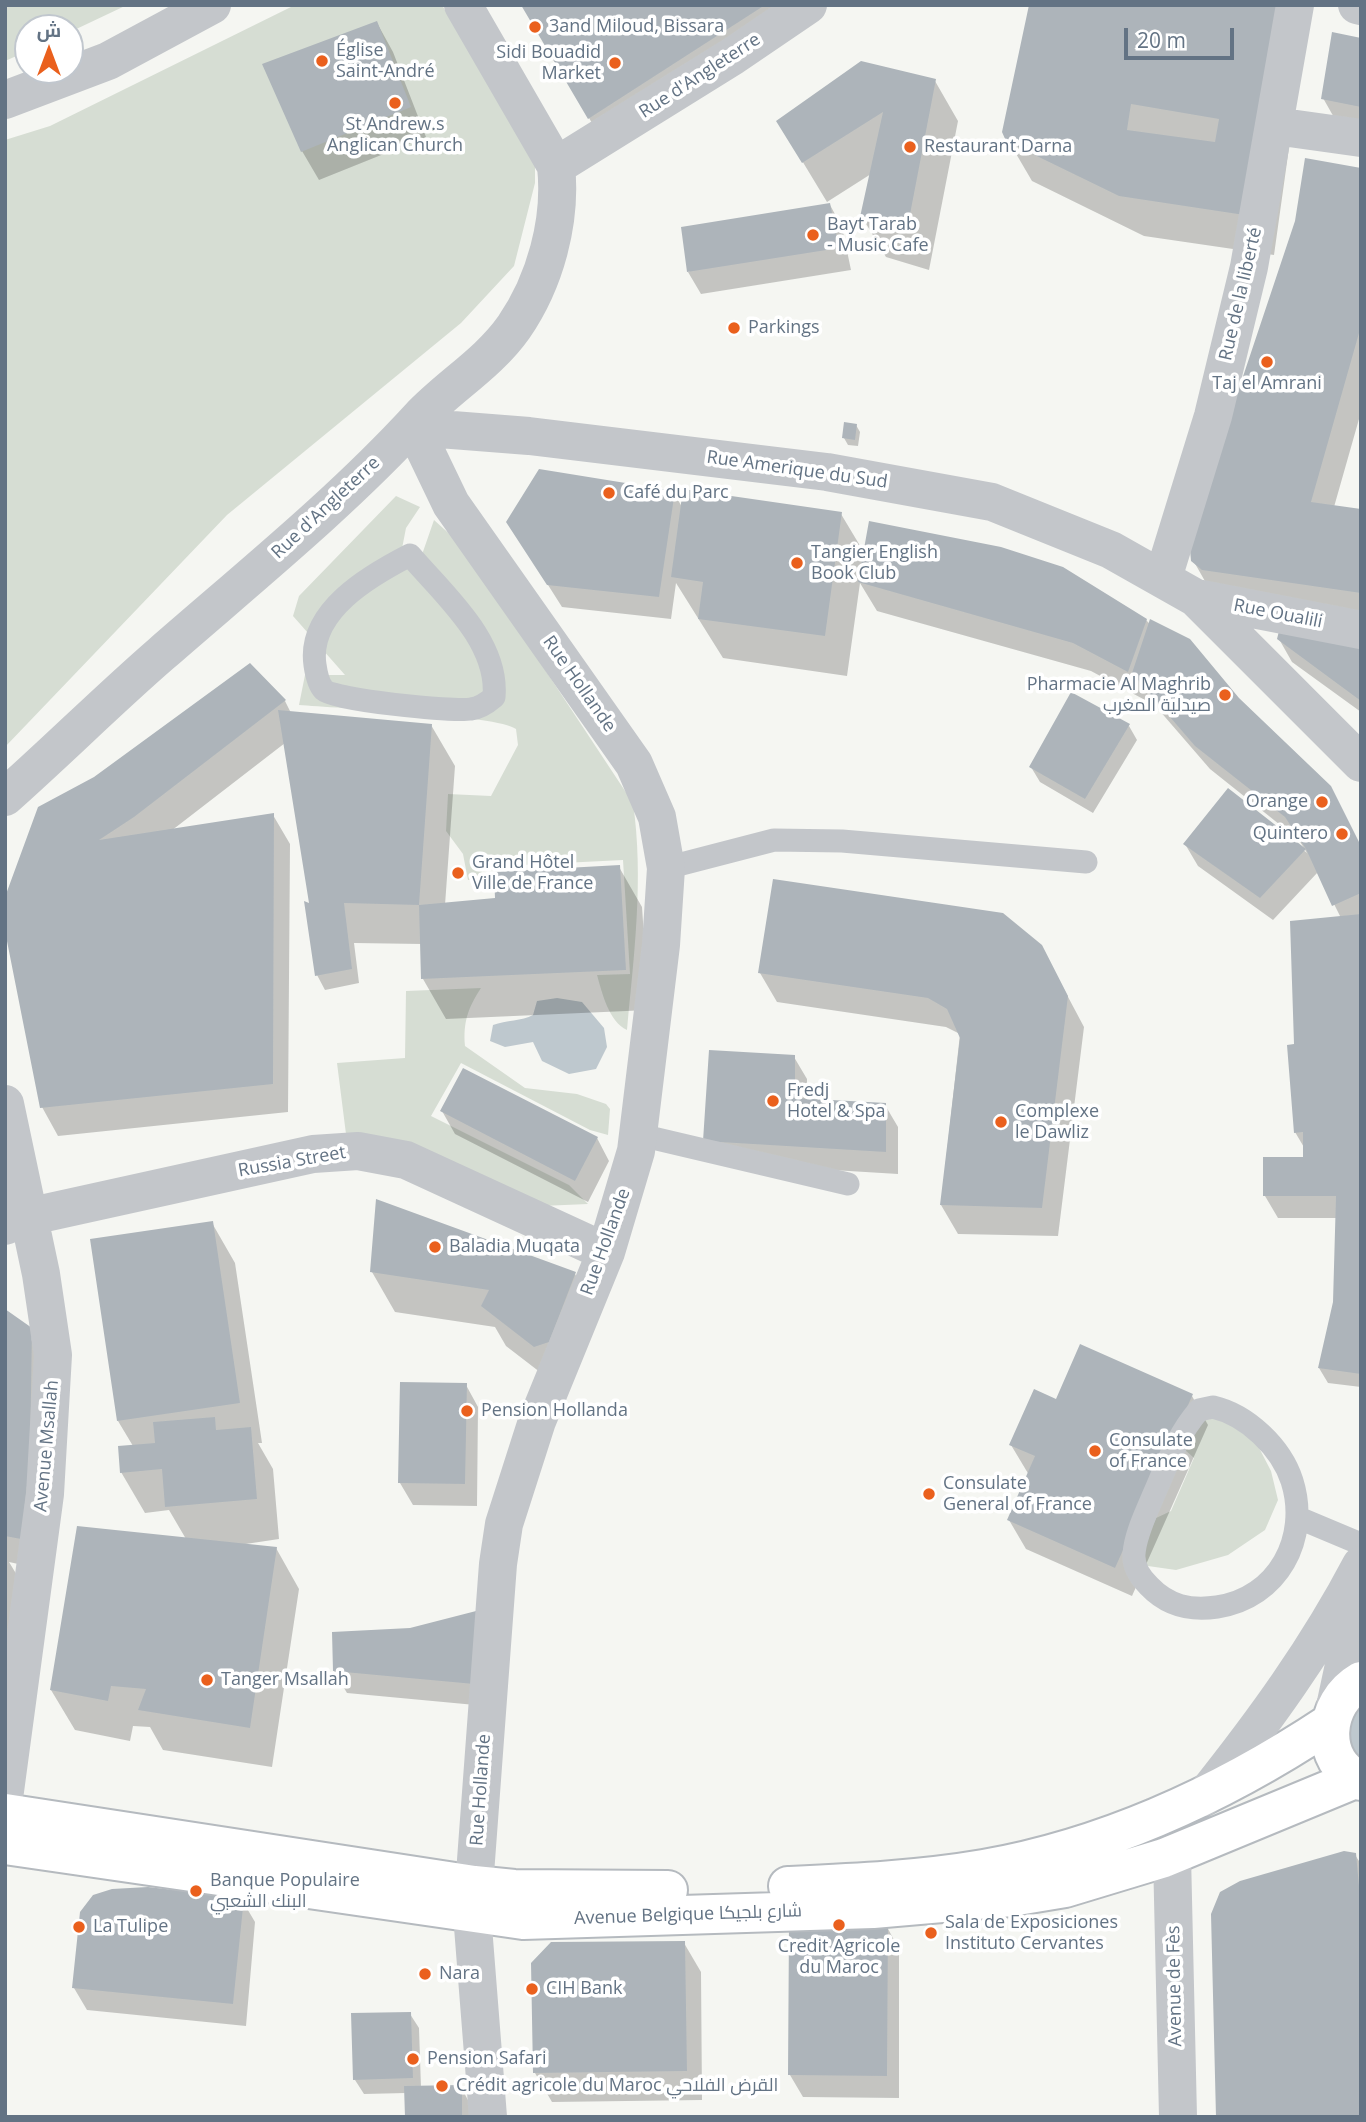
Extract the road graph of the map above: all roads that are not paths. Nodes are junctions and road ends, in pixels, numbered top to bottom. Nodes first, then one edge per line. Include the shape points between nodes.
1 (212, 5) edge
2 (463, 5) edge
3 (808, 5) edge
4 (1295, 5) edge
5 (5, 100) edge
6 (1276, 126) junction
7 (1361, 138) edge
8 (556, 166) junction
9 (414, 427) junction
10 (410, 555) joint
11 (1163, 578) junction
12 (1196, 598) junction
13 (1361, 630) edge
14 (1361, 763) edge
15 (5, 797) edge
16 (1086, 862) dead end
17 (666, 868) junction
18 (5, 1104) edge
19 (640, 1135) junction
20 (848, 1184) dead end
21 (16, 1221) edge
22 (606, 1252) junction
23 (1299, 1518) junction
24 (1361, 1544) edge
25 (1361, 1565) edge
26 (1361, 1588) edge
27 (1342, 1704) edge
28 (1358, 1780) edge
29 (5, 1791) edge
30 (1204, 1797) junction
31 (5, 1813) edge
32 (5, 1845) edge
33 (1172, 1855) junction
34 (473, 1900) junction
35 (488, 2117) edge
36 (1178, 2117) edge

1 - 5 street via 108,61
2 - 8 street, Rue d'Angleterre
3 - 8 street, Rue d'Angleterre
4 - 6 street, Rue de la liberté
6 - 7 street
6 - 11 street, Rue de la liberté via 1250,267 1213,416
8 - 9 street, Rue d'Angleterre via 557,207 529,303 490,356
9 - 11 street, Rue Amerique du Sud via 813,470 937,490 992,502 1042,521
9 - 15 street, Rue d'Angleterre
9 - 17 street, Rue Hollande via 451,503 634,764 657,817
10 - 10 lane via 372,574 326,620 314,654 324,690 370,701 457,710 486,704 494,697 494,673 479,638
11 - 12 street, Rue Amerique du Sud
12 - 13 street, Rue Oualili
12 - 14 street
16 - 17 lane via 842,841 774,840
17 - 19 street, Rue Hollande
18 - 21 street, Avenue Msallah
19 - 20 lane
19 - 22 street, Rue Hollande
21 - 22 street, Russia Street via 313,1154 358,1151 380,1153 431,1170
21 - 29 street, Avenue Msallah via 48,1315 53,1355 44,1494
22 - 34 street, Rue Hollande via 552,1381 504,1524
23 - 23 lane via 1291,1478 1261,1434 1227,1410 1199,1410 1176,1444 1151,1501 1136,1544 1135,1565 1157,1594 1184,1608 1244,1601 1286,1562
23 - 24 lane
25 - 30 street via 1283,1696
26 - 27 street
27 - 28 main road via 1330,1739 1334,1755
27 - 30 main road, Avenue Belgique شارع بلجيكا via 1277,1758
28 - 33 main road, Avenue Belgique شارع بلجيكا
30 - 33 main road
30 - 34 main road, Avenue Belgique شارع بلجيكا via 1054,1852 931,1877 726,1889 514,1889
31 - 34 main road, Avenue Belgique شارع بلجيكا
32 - 34 main road, Avenue Belgique شارع بلجيكا
33 - 34 main road, Avenue Belgique شارع بلجيكا via 1065,1888 873,1909 523,1920
33 - 36 street, Avenue de Fès
34 - 35 street, Rue Hollande

